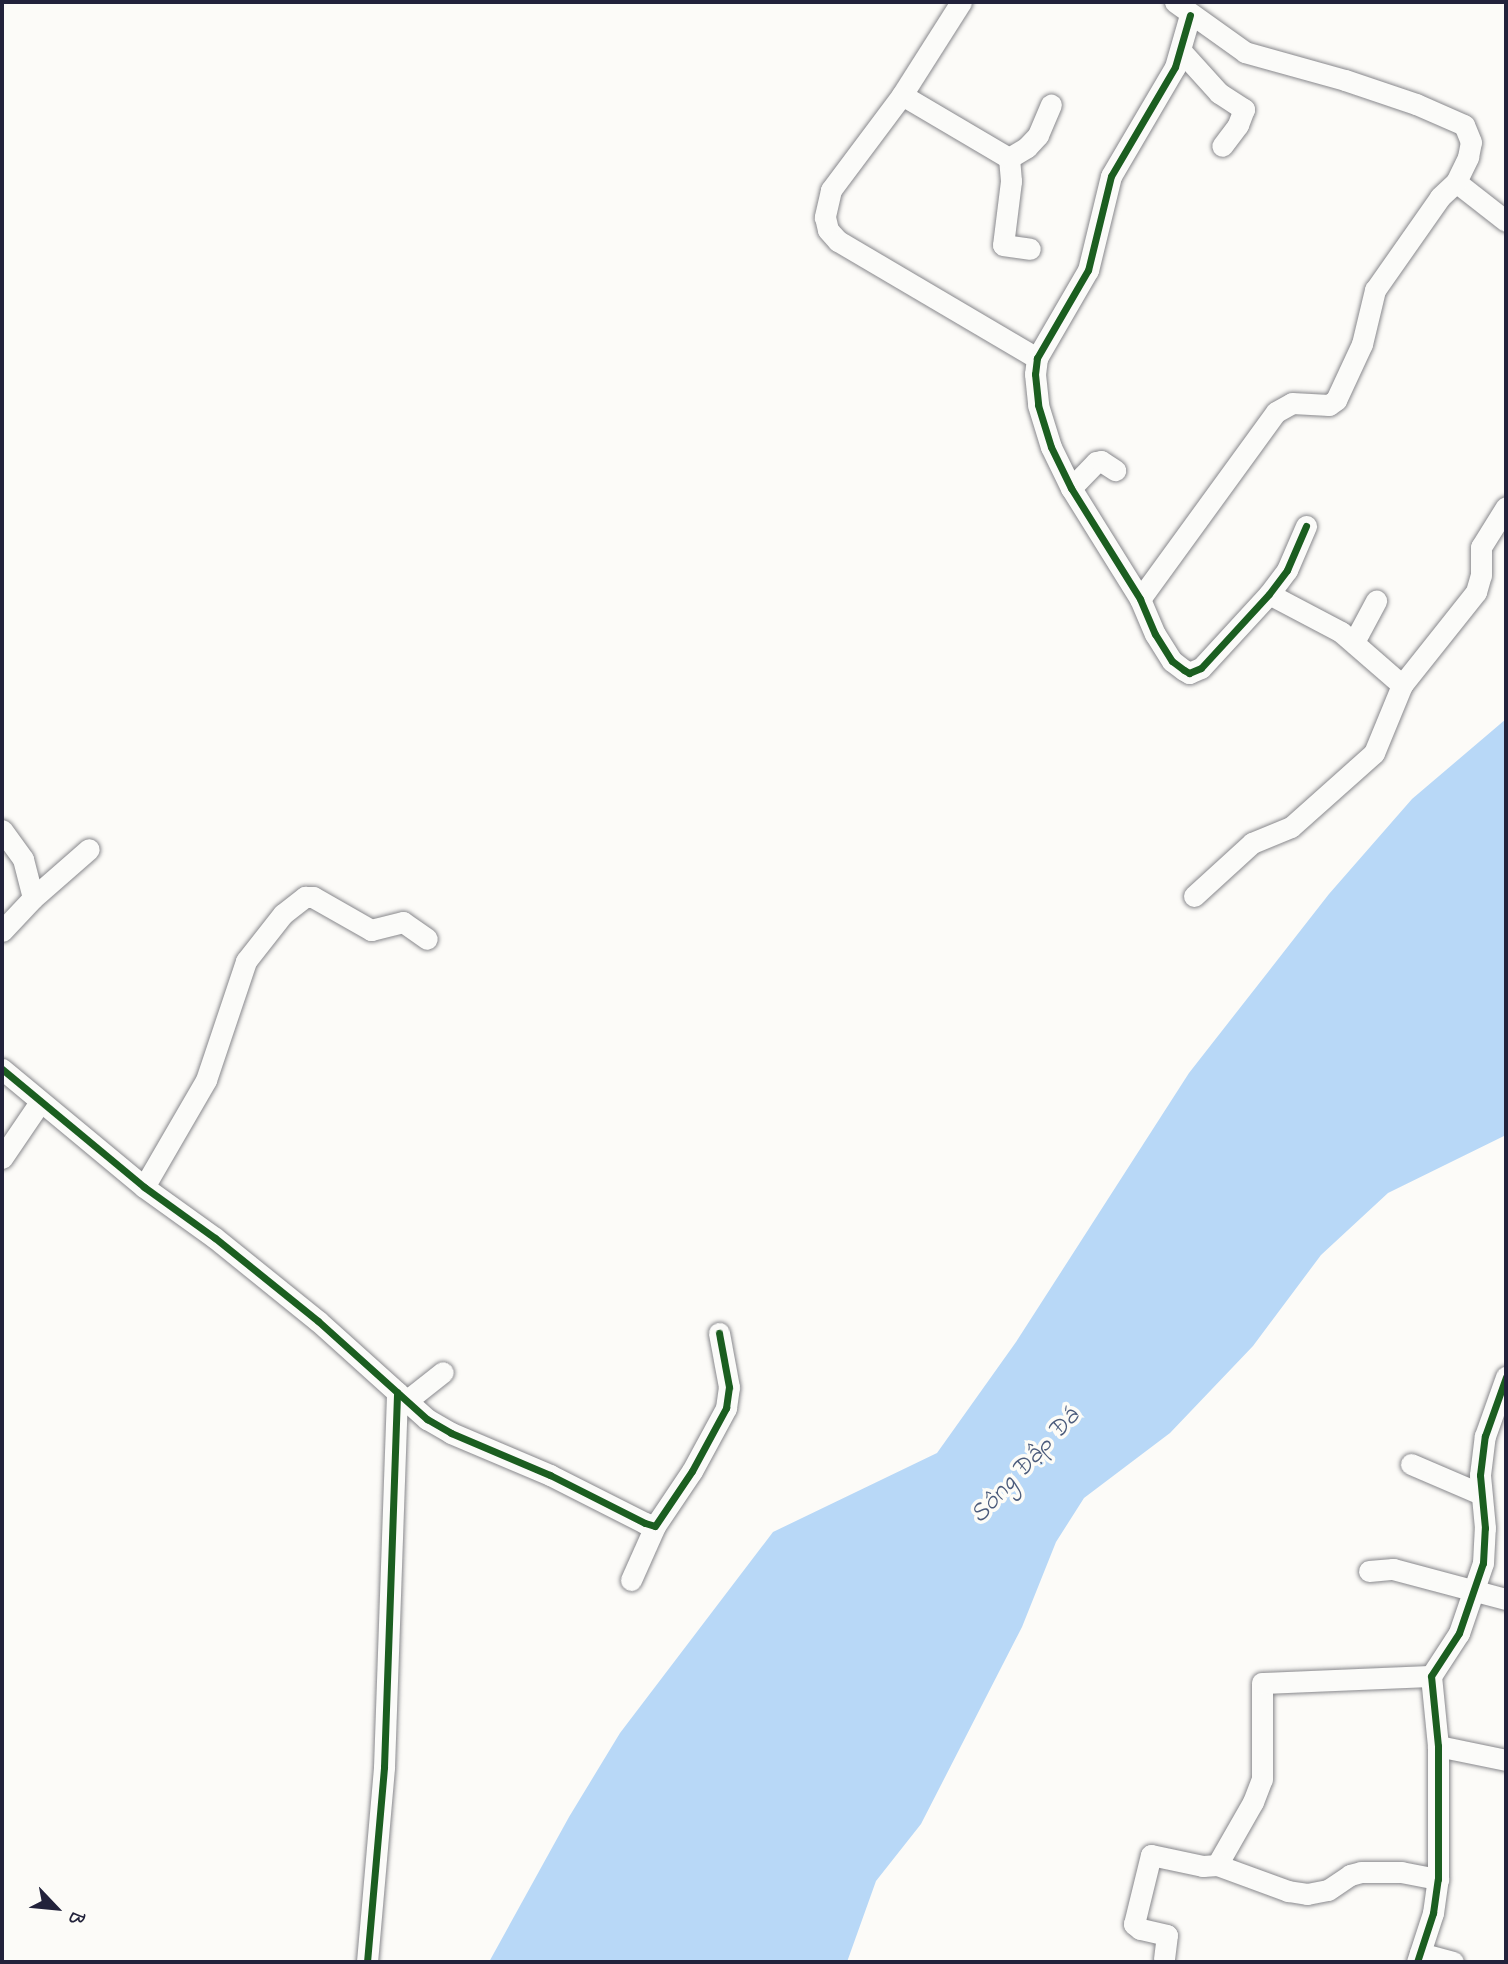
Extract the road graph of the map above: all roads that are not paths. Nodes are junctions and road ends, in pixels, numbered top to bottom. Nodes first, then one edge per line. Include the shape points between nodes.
1 (961, 2) edge
2 (1183, 8) edge
3 (1181, 51) junction
4 (902, 95) junction
5 (1051, 105) dead end
6 (1222, 146) dead end
7 (1009, 158) junction
8 (1455, 183) junction
9 (1506, 221) edge
10 (1030, 249) dead end
11 (1037, 358) junction
12 (1115, 470) dead end
13 (1071, 488) junction
14 (1506, 507) edge
15 (1306, 526) dead end
16 (1269, 594) junction
17 (1140, 599) junction
18 (1376, 601) dead end
19 (1354, 642) junction
20 (1402, 685) junction
21 (2, 830) edge
22 (89, 849) dead end
23 (1194, 896) dead end
24 (33, 898) junction
25 (2, 931) edge
26 (427, 939) dead end
27 (2, 1069) edge
28 (40, 1102) junction
29 (2, 1158) edge
30 (144, 1187) junction
31 (719, 1332) dead end
32 (443, 1372) dead end
33 (1506, 1377) edge
34 (401, 1397) junction
35 (1411, 1464) dead end
36 (1481, 1494) junction
37 (655, 1526) junction
38 (1370, 1571) dead end
39 (631, 1580) dead end
40 (1475, 1591) junction
41 (1506, 1599) edge
42 (1432, 1676) junction
43 (1438, 1746) junction
44 (1506, 1760) edge
45 (1217, 1865) junction
46 (1438, 1880) junction
47 (1419, 1957) edge
48 (1164, 1959) dead end
49 (367, 1962) edge
50 (1453, 1962) edge

1 - 4 street
2 - 3 street
2 - 8 street via 1245,52 1345,80 1464,125 1471,142
3 - 6 street via 1219,93 1244,109
3 - 11 street via 1158,101 1118,161 1088,271
4 - 7 street
4 - 11 street via 831,190 825,217 828,230 838,241
5 - 7 street via 1038,135
7 - 10 street via 1011,181 1003,245
8 - 9 street
8 - 17 street via 1435,203 1375,290 1362,344 1336,400 1329,405 1292,402 1276,412
11 - 13 street via 1038,405
12 - 13 street via 1097,462
13 - 17 street
14 - 20 street via 1481,547 1476,592
15 - 16 street via 1287,570
16 - 17 street via 1207,663 1189,673 1172,661
16 - 19 street
18 - 19 street
19 - 20 street
20 - 23 street via 1378,745 1360,768 1291,827 1252,844
21 - 24 street via 23,859
22 - 24 street
24 - 25 street
26 - 30 street via 403,922 371,930 313,897 305,897 283,914 246,961 206,1080
27 - 28 street
28 - 29 street
28 - 30 street
30 - 34 street via 308,1313
31 - 37 street via 729,1387 726,1408
32 - 34 street
33 - 36 street via 1485,1436
34 - 37 street via 452,1433
34 - 49 street via 384,1767
35 - 36 street
36 - 40 street via 1483,1563
37 - 39 street
38 - 40 street via 1393,1569
40 - 41 street
40 - 42 street via 1459,1633
42 - 43 street
42 - 45 street via 1262,1683 1262,1779
43 - 44 street
43 - 46 street
45 - 46 street via 1307,1894 1328,1890 1360,1872 1401,1872
45 - 48 street via 1149,1857 1134,1924 1167,1935
46 - 47 street
47 - 50 street

